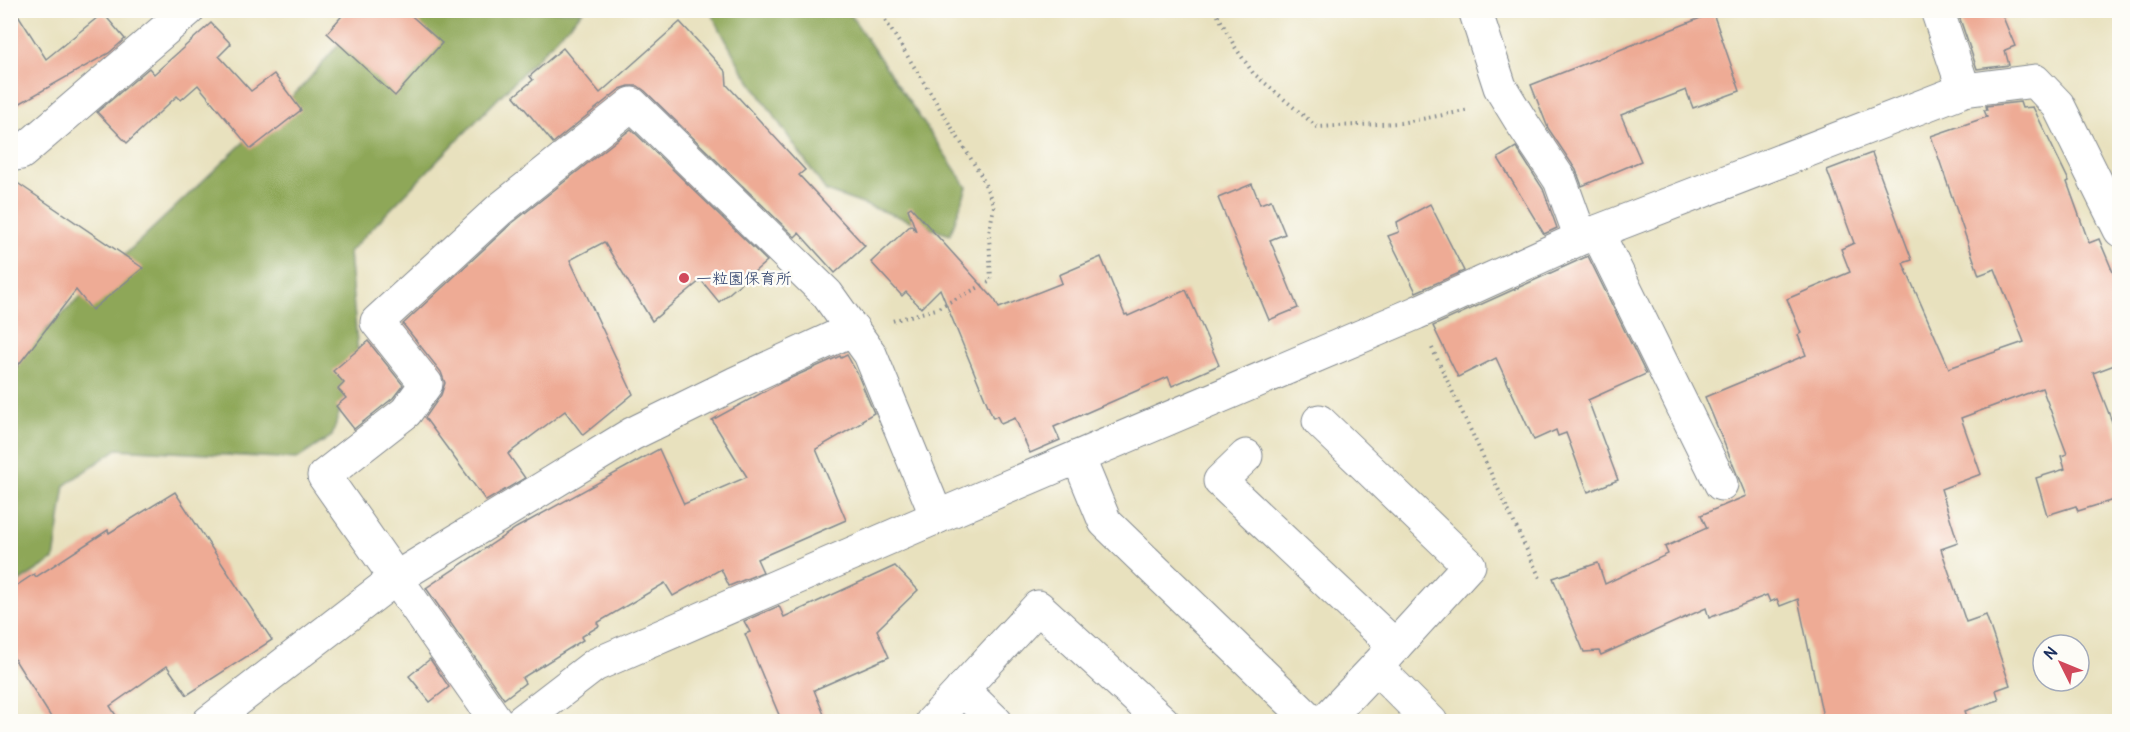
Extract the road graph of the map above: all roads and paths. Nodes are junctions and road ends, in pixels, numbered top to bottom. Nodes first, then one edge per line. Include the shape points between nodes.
1 (188, 10) edge
2 (879, 10) edge
3 (1215, 10) edge
4 (1475, 10) edge
5 (1937, 10) edge
6 (1964, 90) junction
7 (1506, 98) junction
8 (10, 155) edge
9 (2120, 230) edge
10 (1589, 235) junction
11 (936, 309) dead end
12 (1416, 313) junction
13 (853, 329) junction
14 (1319, 421) dead end
15 (1246, 456) dead end
16 (1078, 457) junction
17 (1720, 483) dead end
18 (937, 517) junction
19 (396, 578) junction
20 (1540, 578) dead end
21 (1386, 657) junction
22 (962, 689) junction
23 (209, 722) edge
24 (497, 722) edge
25 (521, 722) edge
26 (932, 722) edge
27 (996, 722) edge
28 (1163, 722) edge
29 (1312, 722) edge
30 (1324, 722) edge
31 (1431, 722) edge

1 - 8 street via 21,153
2 - 11 path via 981,175 994,206 989,233 991,281
3 - 7 path via 1253,73 1317,127 1400,123 1492,105
4 - 7 street
5 - 6 street
6 - 9 street via 2035,81 2058,105
6 - 10 street
7 - 10 street via 1560,180
10 - 12 street
10 - 17 street
12 - 16 street
12 - 20 path
13 - 18 street via 870,354
13 - 19 street via 632,434
13 - 19 street via 827,294 632,104 499,210 377,322 426,384 406,412 324,476
14 - 21 street via 1469,565
15 - 21 street via 1221,481
16 - 18 street
16 - 29 street via 1105,522
18 - 25 street via 595,665
19 - 23 street
19 - 24 street
21 - 30 street
21 - 31 street
22 - 26 street
22 - 27 street
22 - 28 street via 1038,607

